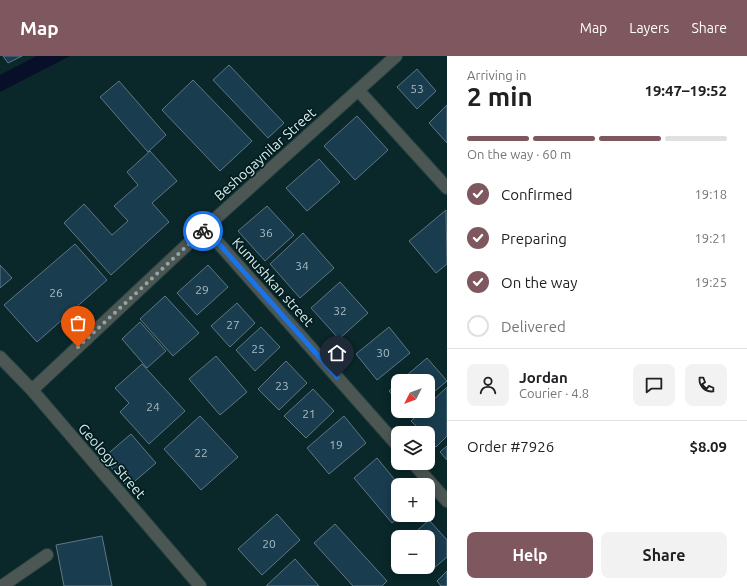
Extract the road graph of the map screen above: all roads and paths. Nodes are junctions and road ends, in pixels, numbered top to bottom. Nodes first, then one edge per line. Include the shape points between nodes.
1 (396, 56) edge
2 (358, 90) junction
3 (447, 188) edge
4 (205, 228) junction
5 (0, 356) edge
6 (32, 390) junction
7 (391, 438) edge
8 (419, 470) edge
9 (447, 501) edge
10 (47, 555) dead end
11 (2, 586) edge
12 (200, 586) edge

1 - 2 street, Beshogaynilar Street
2 - 3 street
2 - 4 street, Beshogaynilar Street
4 - 6 street, Beshogaynilar Street
4 - 7 street, Kumushkan street
5 - 6 street, Geology Street
6 - 12 street, Geology Street
8 - 9 street
10 - 11 street

